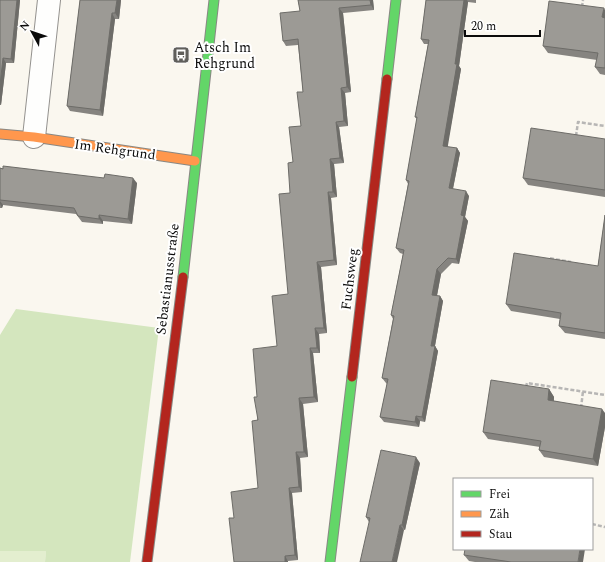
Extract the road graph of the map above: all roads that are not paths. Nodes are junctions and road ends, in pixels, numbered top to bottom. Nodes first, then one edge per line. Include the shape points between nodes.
1 (50, 0) edge
2 (214, 0) edge
3 (396, 0) edge
4 (0, 134) edge
5 (34, 137) junction
6 (195, 161) junction
7 (147, 562) edge
8 (330, 562) edge

1 - 5 street
2 - 6 street, Sebastianusstraße
3 - 8 street, Fuchsweg
4 - 5 street, Im Rehgrund
5 - 6 street, Im Rehgrund
6 - 7 street, Sebastianusstraße

